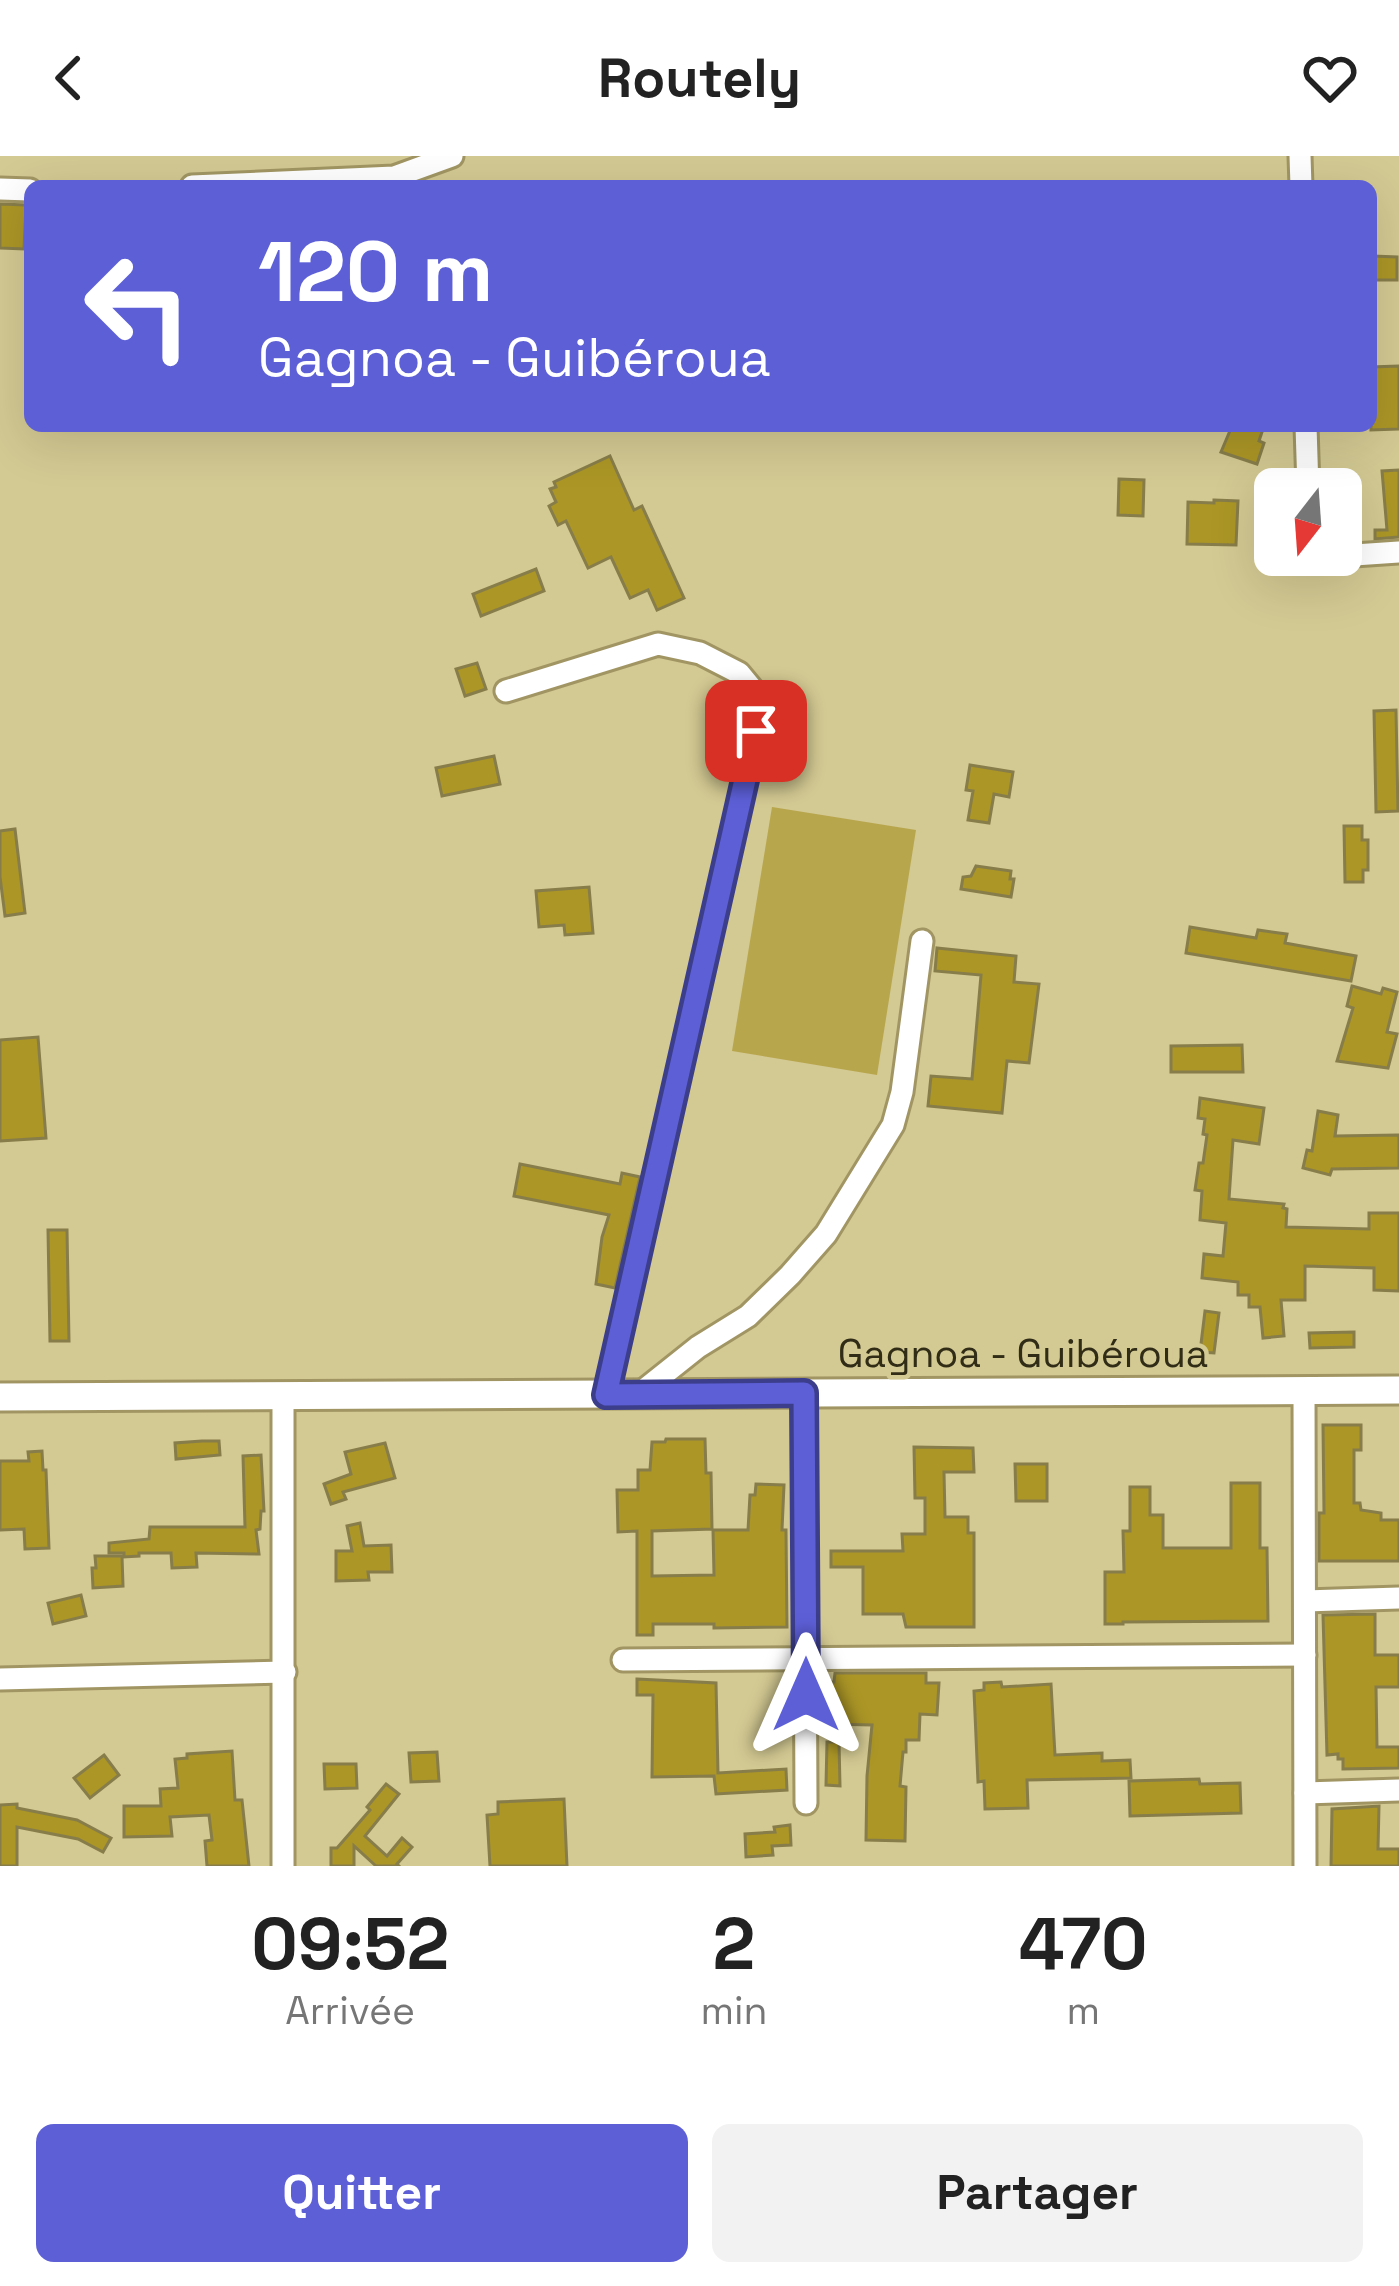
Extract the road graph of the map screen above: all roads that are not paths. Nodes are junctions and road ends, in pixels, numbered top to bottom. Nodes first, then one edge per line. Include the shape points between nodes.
1 (452, 156) edge
2 (327, 180) edge
3 (1306, 432) edge
4 (1307, 468) edge
5 (1399, 553) edge
6 (1362, 555) edge
7 (506, 691) dead end
8 (922, 941) dead end
9 (1304, 1390) junction
10 (1399, 1390) edge
11 (804, 1393) junction
12 (283, 1394) junction
13 (639, 1394) junction
14 (606, 1395) junction
15 (0, 1397) edge
16 (1399, 1598) edge
17 (1305, 1601) junction
18 (1305, 1655) junction
19 (806, 1659) junction
20 (622, 1660) dead end
21 (285, 1672) junction
22 (0, 1679) edge
23 (1399, 1790) edge
24 (1305, 1793) junction
25 (806, 1803) dead end
26 (283, 1866) edge
27 (1305, 1866) edge

1 - 2 street via 394,177
3 - 4 street
5 - 6 street
7 - 14 street via 658,644 740,673 758,696
8 - 13 street via 893,1125 826,1234 748,1316
9 - 10 main road, Gagnoa - Guibéroua
9 - 11 main road, Gagnoa - Guibéroua
9 - 17 street
11 - 13 main road, Gagnoa - Guibéroua
11 - 19 street
12 - 14 main road, Gagnoa - Guibéroua
12 - 15 main road, Gagnoa - Guibéroua
12 - 21 street
13 - 14 main road, Gagnoa - Guibéroua
16 - 17 street
17 - 18 street
18 - 19 street
18 - 24 street
19 - 20 street
19 - 25 street
21 - 22 street
21 - 26 street
23 - 24 street
24 - 27 street

